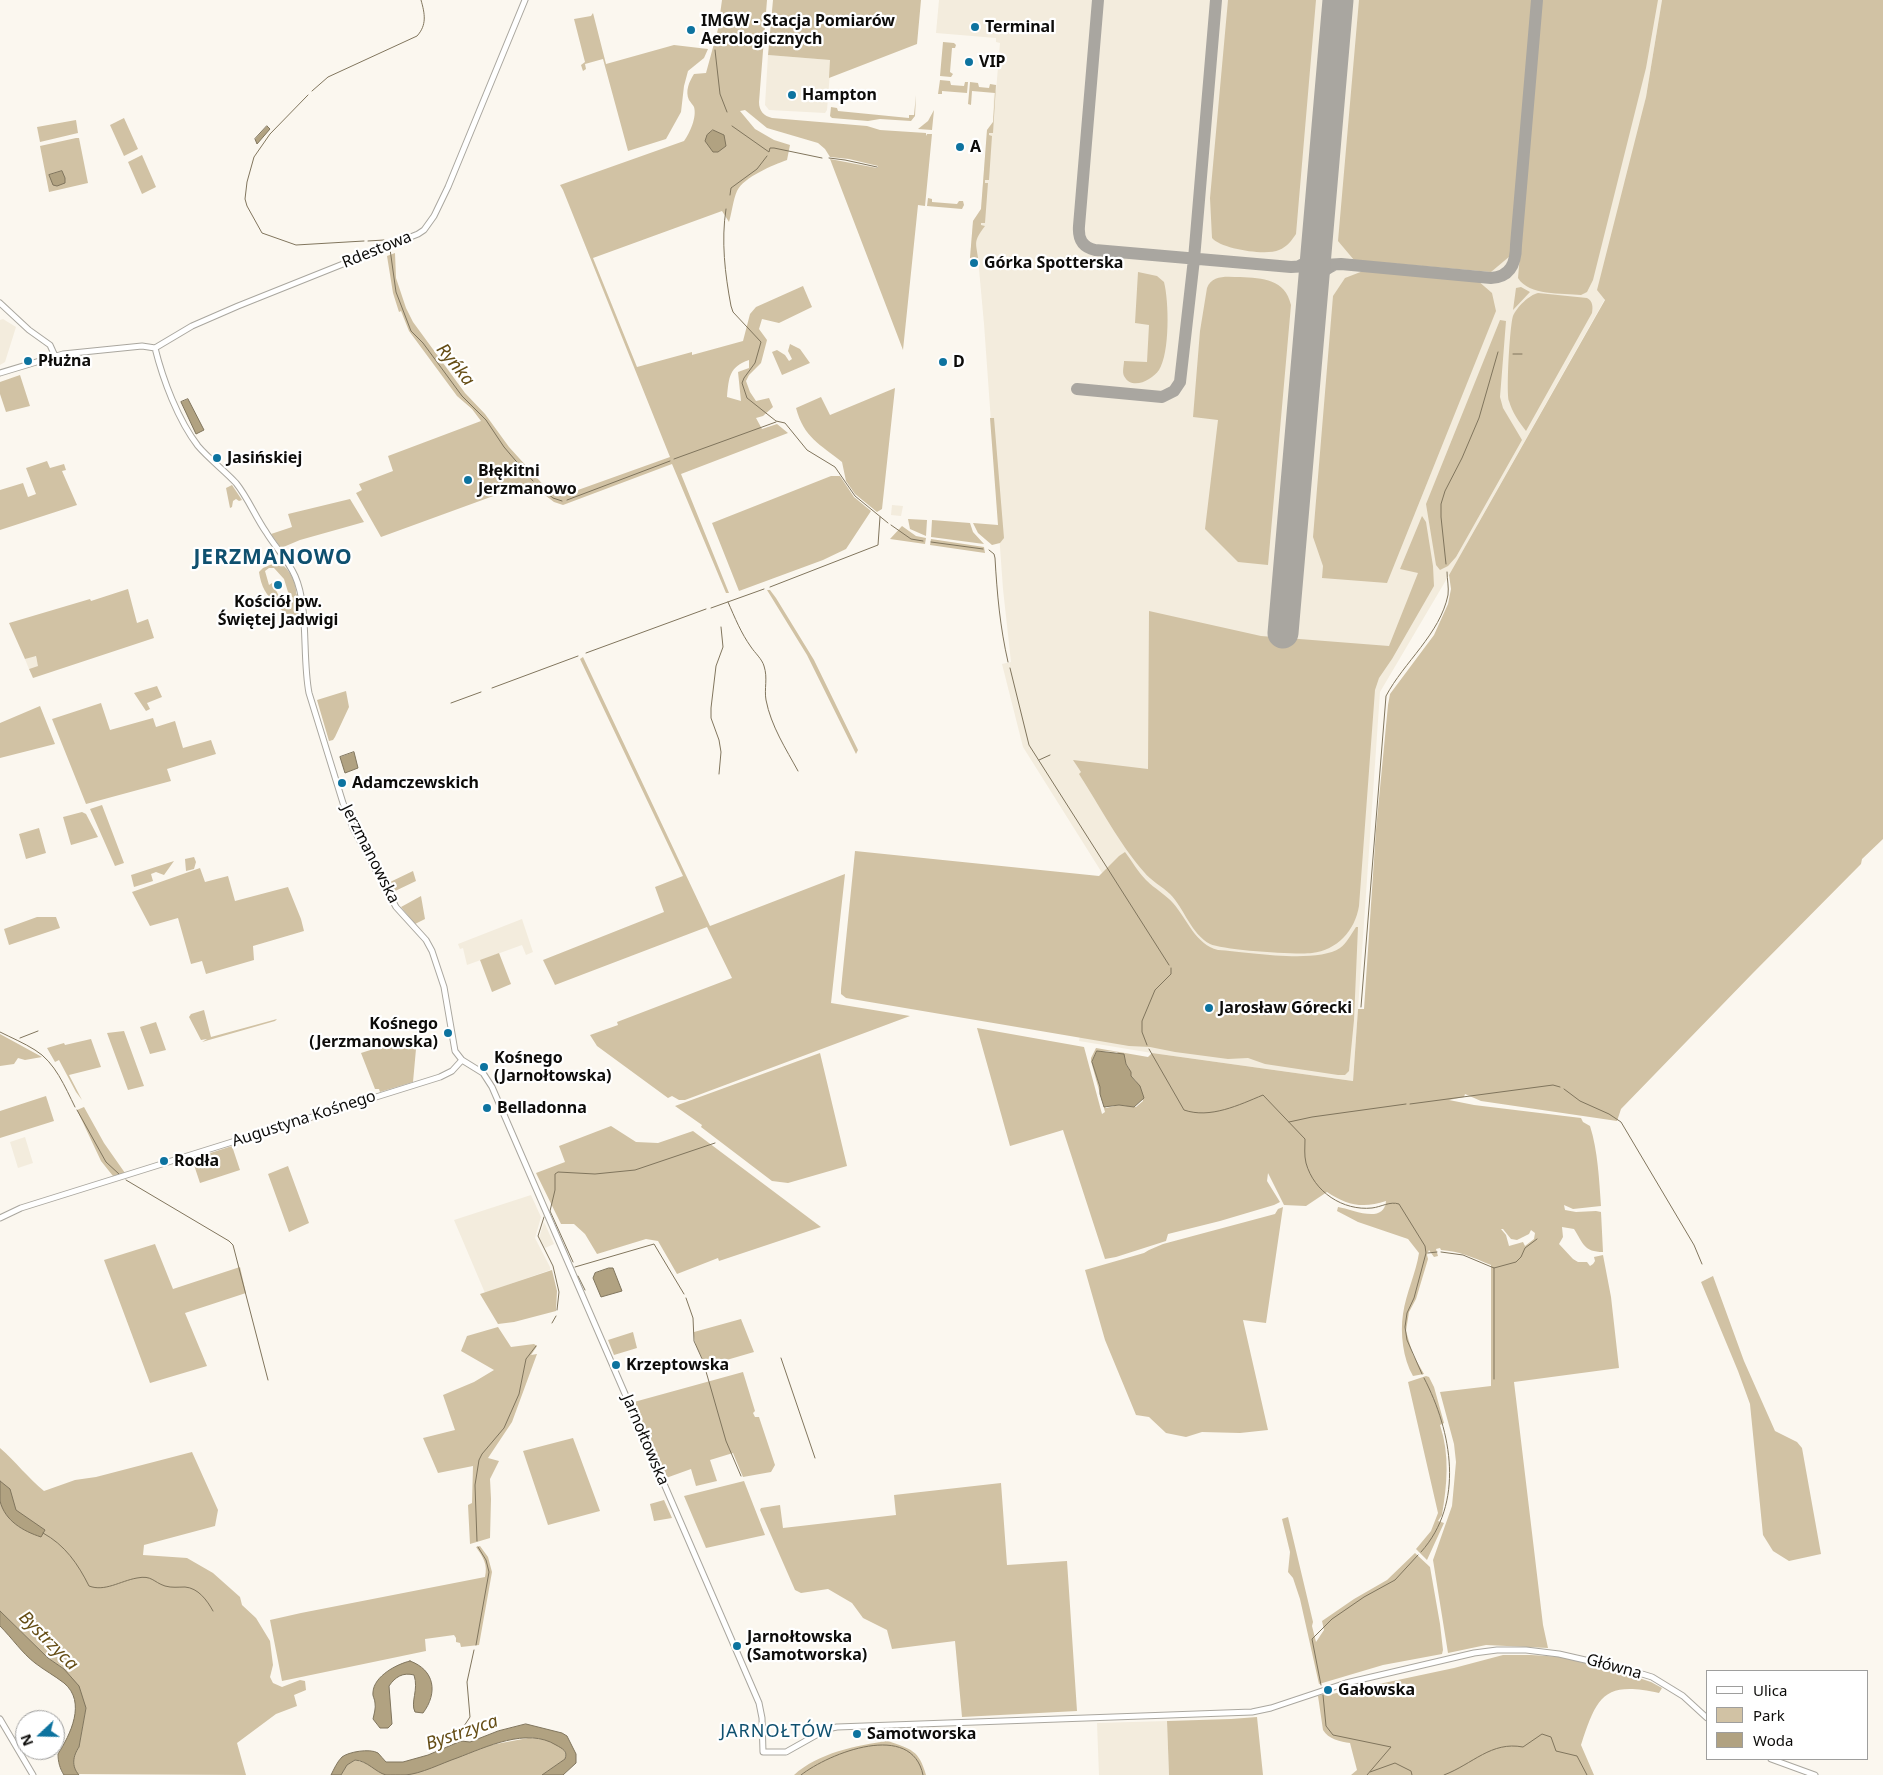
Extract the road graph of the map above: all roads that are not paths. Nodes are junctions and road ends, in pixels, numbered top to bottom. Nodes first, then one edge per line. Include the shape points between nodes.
1 (525, 0) edge
2 (0, 303) edge
3 (155, 348) junction
4 (55, 356) junction
5 (0, 374) edge
6 (462, 1060) junction
7 (0, 1218) edge
8 (1509, 1650) joint
9 (1706, 1717) edge
10 (0, 1719) edge
11 (1774, 1760) edge
12 (33, 1775) edge
13 (1815, 1775) edge

1 - 3 street, Rdestowa via 448,187 424,230 206,320
2 - 4 street via 50,345
3 - 4 street via 142,346
3 - 6 street, Jerzmanowska via 172,397 192,437 241,490 297,578 302,602 307,684 343,803 354,831 396,907 432,951 444,987 455,1051
4 - 5 street
6 - 7 street, Augustyna Kośnego via 452,1071 440,1077 21,1208
6 - 8 street, Jarnołtowska via 480,1070 488,1080 551,1224 759,1703 763,1752 786,1752 827,1729 837,1727 1252,1712 1346,1683 1474,1654
8 - 9 street, Główna via 1559,1654 1636,1672 1668,1686
10 - 12 street
11 - 13 street

